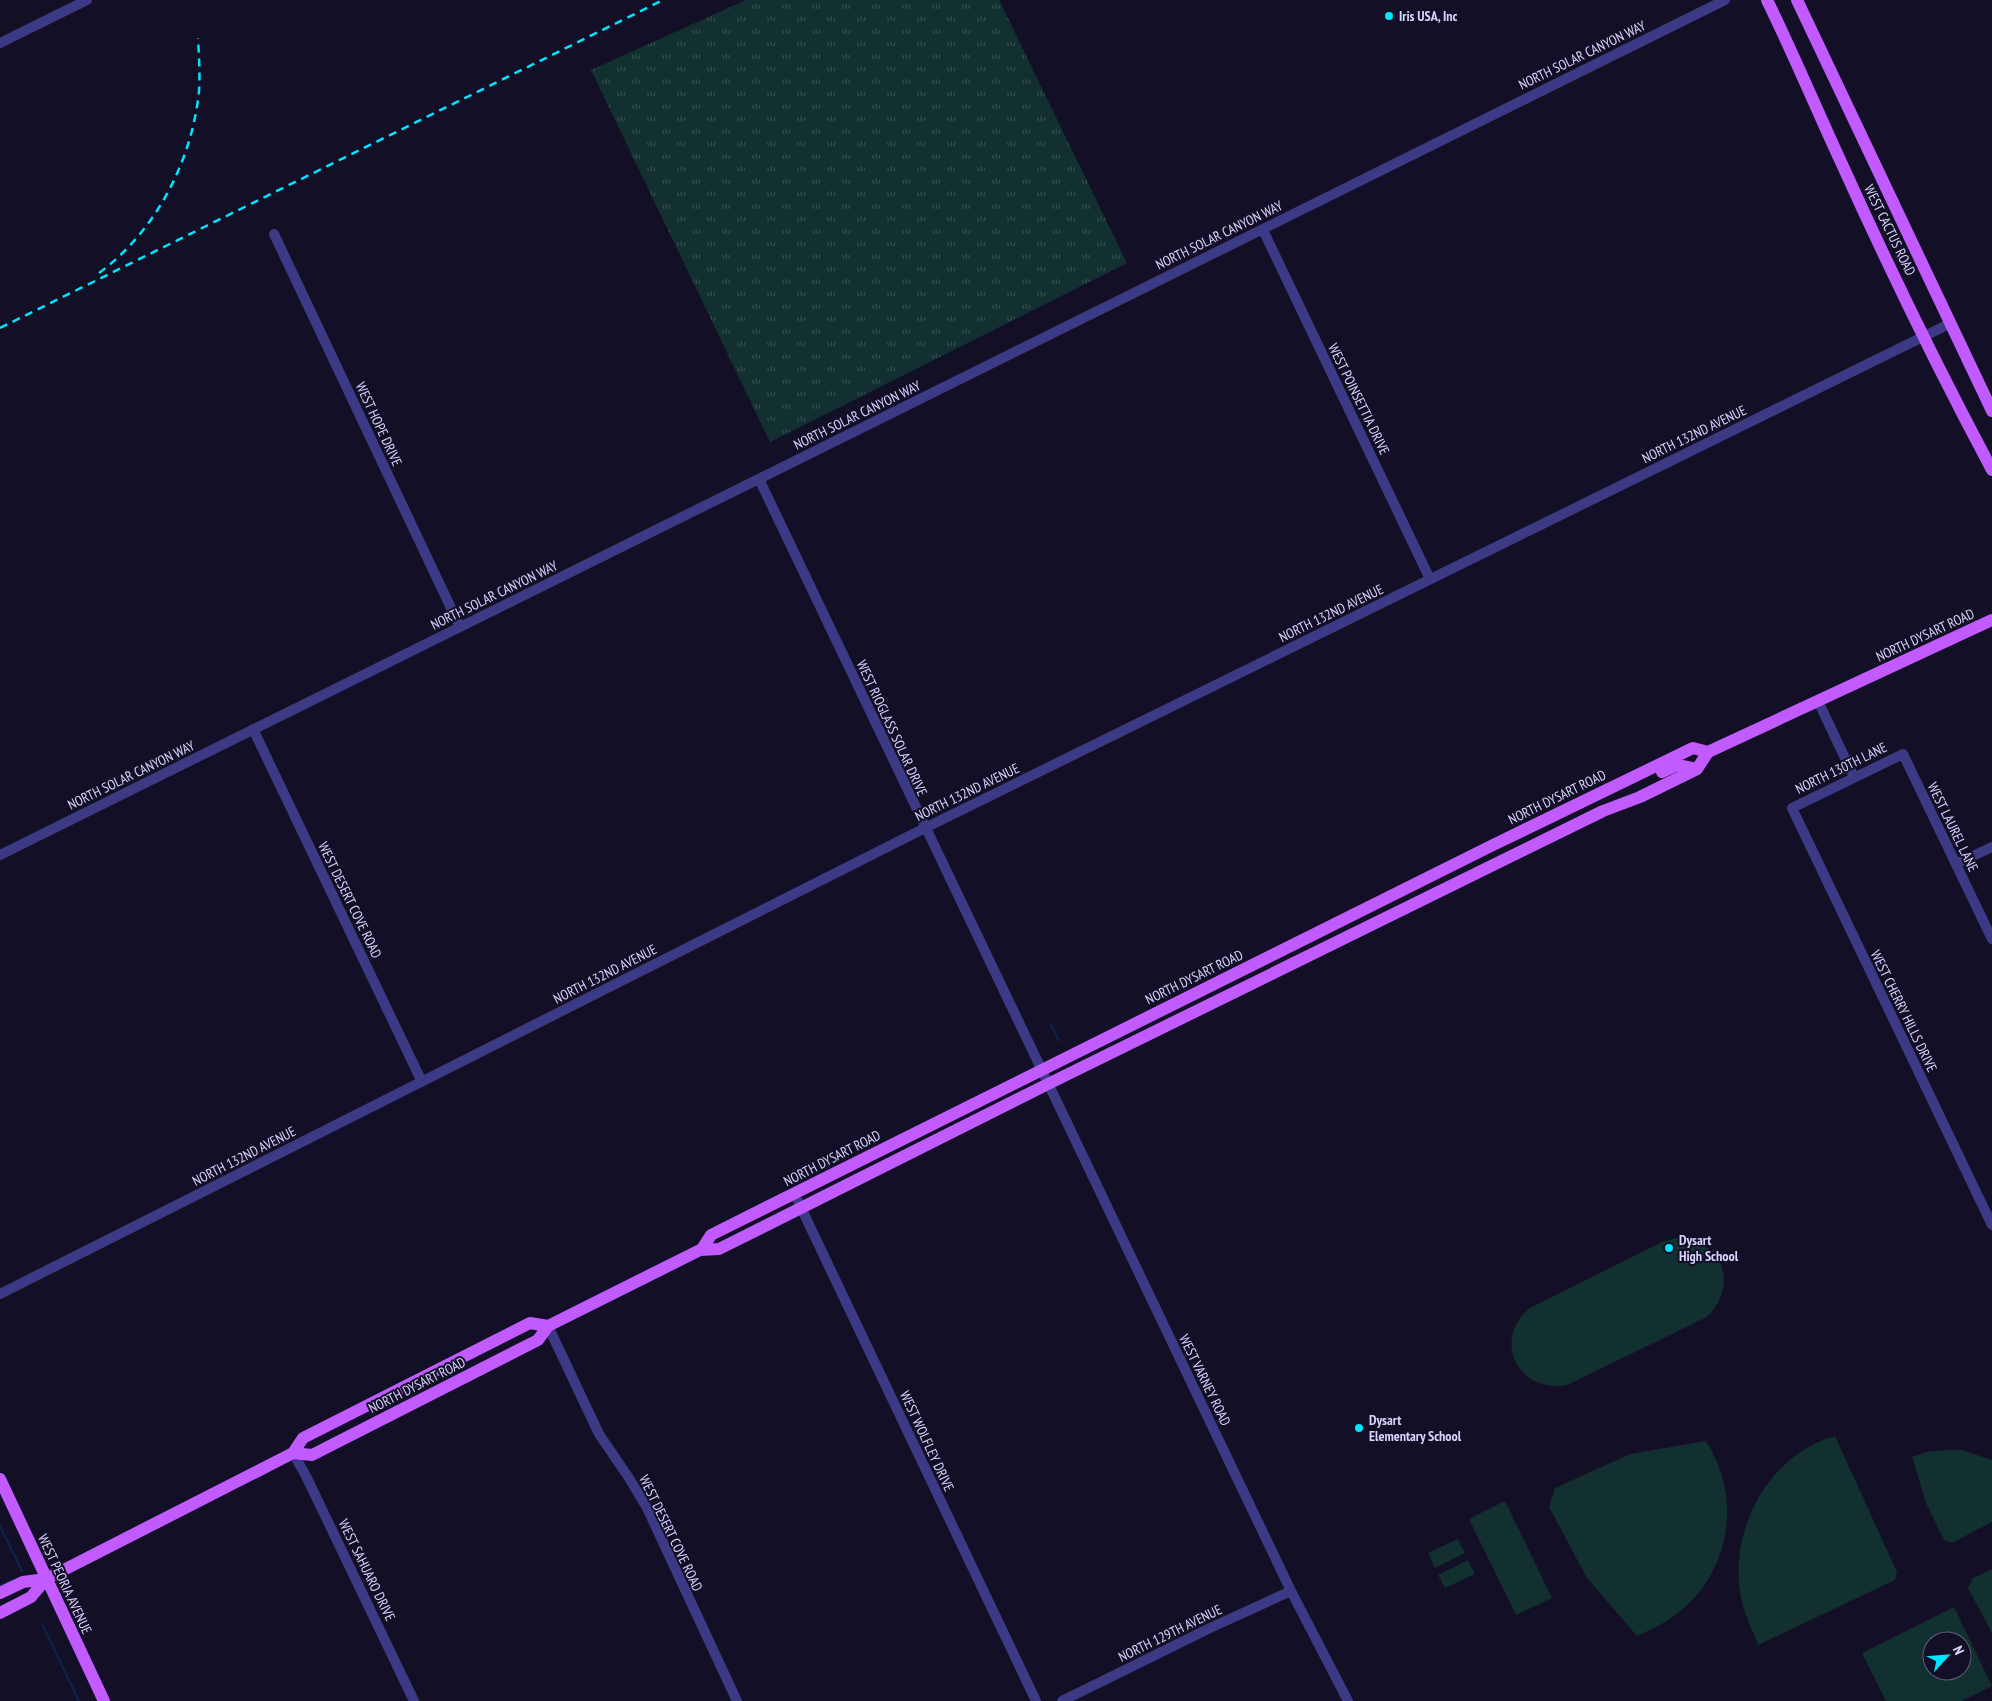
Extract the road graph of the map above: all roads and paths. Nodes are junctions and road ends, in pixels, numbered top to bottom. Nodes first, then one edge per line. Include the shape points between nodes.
1 (87, 0) edge
2 (1725, 0) edge
3 (1767, 0) edge
4 (1797, 0) edge
5 (0, 43) edge
6 (1263, 230) junction
7 (274, 234) dead end
8 (1951, 323) junction
9 (1924, 336) junction
10 (1992, 411) edge
11 (1992, 470) edge
12 (759, 479) junction
13 (1430, 580) junction
14 (1992, 620) edge
15 (460, 627) junction
16 (1818, 701) junction
17 (253, 729) junction
18 (1708, 752) junction
19 (1903, 754) joint
20 (1697, 768) junction
21 (1643, 772) junction
22 (1854, 777) junction
23 (1792, 808) joint
24 (925, 828) junction
25 (1992, 847) edge
26 (0, 855) edge
27 (1956, 864) junction
28 (1992, 939) edge
29 (1041, 1069) junction
30 (422, 1082) junction
31 (1048, 1084) junction
32 (794, 1193) junction
33 (801, 1208) junction
34 (1992, 1226) edge
35 (702, 1249) junction
36 (0, 1294) edge
37 (548, 1326) junction
38 (293, 1453) junction
39 (0, 1479) edge
40 (46, 1579) junction
41 (1291, 1591) junction
42 (0, 1593) edge
43 (0, 1613) edge
44 (104, 1701) edge
45 (414, 1701) edge
46 (737, 1701) edge
47 (1036, 1701) edge
48 (1062, 1701) edge
49 (1348, 1701) edge

1 - 5 street
2 - 6 street, NORTH SOLAR CANYON WAY
3 - 9 main road, WEST CACTUS ROAD
4 - 8 main road, WEST CACTUS ROAD
6 - 12 street, NORTH SOLAR CANYON WAY
6 - 13 street, WEST POINSETTIA DRIVE
7 - 15 street, WEST HOPE DRIVE
8 - 9 street, NORTH 132ND AVENUE
8 - 10 main road, WEST CACTUS ROAD
9 - 11 main road, WEST CACTUS ROAD
9 - 13 street, NORTH 132ND AVENUE
12 - 15 street, NORTH SOLAR CANYON WAY
12 - 24 street, WEST RIOGLASS SOLAR DRIVE
13 - 24 street, NORTH 132ND AVENUE
14 - 16 main road, NORTH DYSART ROAD
15 - 17 street, NORTH SOLAR CANYON WAY
16 - 18 main road, NORTH DYSART ROAD
16 - 22 street
17 - 26 street, NORTH SOLAR CANYON WAY
17 - 30 street, WEST DESERT COVE ROAD
18 - 20 main road, NORTH DYSART ROAD
18 - 21 main road, NORTH DYSART ROAD via 1693,748
19 - 22 street, NORTH 130TH LANE
19 - 27 street, WEST LAUREL LANE
20 - 21 main road via 1677,766 1658,774
20 - 31 main road, NORTH DYSART ROAD
21 - 29 main road, NORTH DYSART ROAD
22 - 23 street, NORTH 130TH LANE
23 - 34 street, WEST CHERRY HILLS DRIVE
24 - 29 street, WEST RIOGLASS SOLAR DRIVE
24 - 30 street, NORTH 132ND AVENUE
25 - 27 street
27 - 28 street, WEST LAUREL LANE
29 - 31 street, WEST VARNEY ROAD
29 - 32 main road, NORTH DYSART ROAD
30 - 36 street, NORTH 132ND AVENUE
31 - 33 main road, NORTH DYSART ROAD
31 - 41 street, WEST VARNEY ROAD
32 - 33 street, WEST WOLFLEY DRIVE
32 - 35 main road, NORTH DYSART ROAD via 711,1235
33 - 35 main road, NORTH DYSART ROAD via 719,1249
33 - 47 street, WEST WOLFLEY DRIVE
35 - 37 main road, NORTH DYSART ROAD
37 - 38 main road, NORTH DYSART ROAD via 538,1340 312,1455
37 - 38 main road, NORTH DYSART ROAD via 530,1324 303,1438
37 - 46 street, WEST DESERT COVE ROAD via 599,1434 646,1508
38 - 40 main road, NORTH DYSART ROAD
38 - 45 street, WEST SAHUARO DRIVE
39 - 40 main road, WEST PEORIA AVENUE
40 - 42 main road, NORTH DYSART ROAD via 23,1582
40 - 43 main road, NORTH DYSART ROAD via 31,1597
40 - 44 main road, WEST PEORIA AVENUE
41 - 48 street, NORTH 129TH AVENUE
41 - 49 street, WEST VARNEY ROAD

